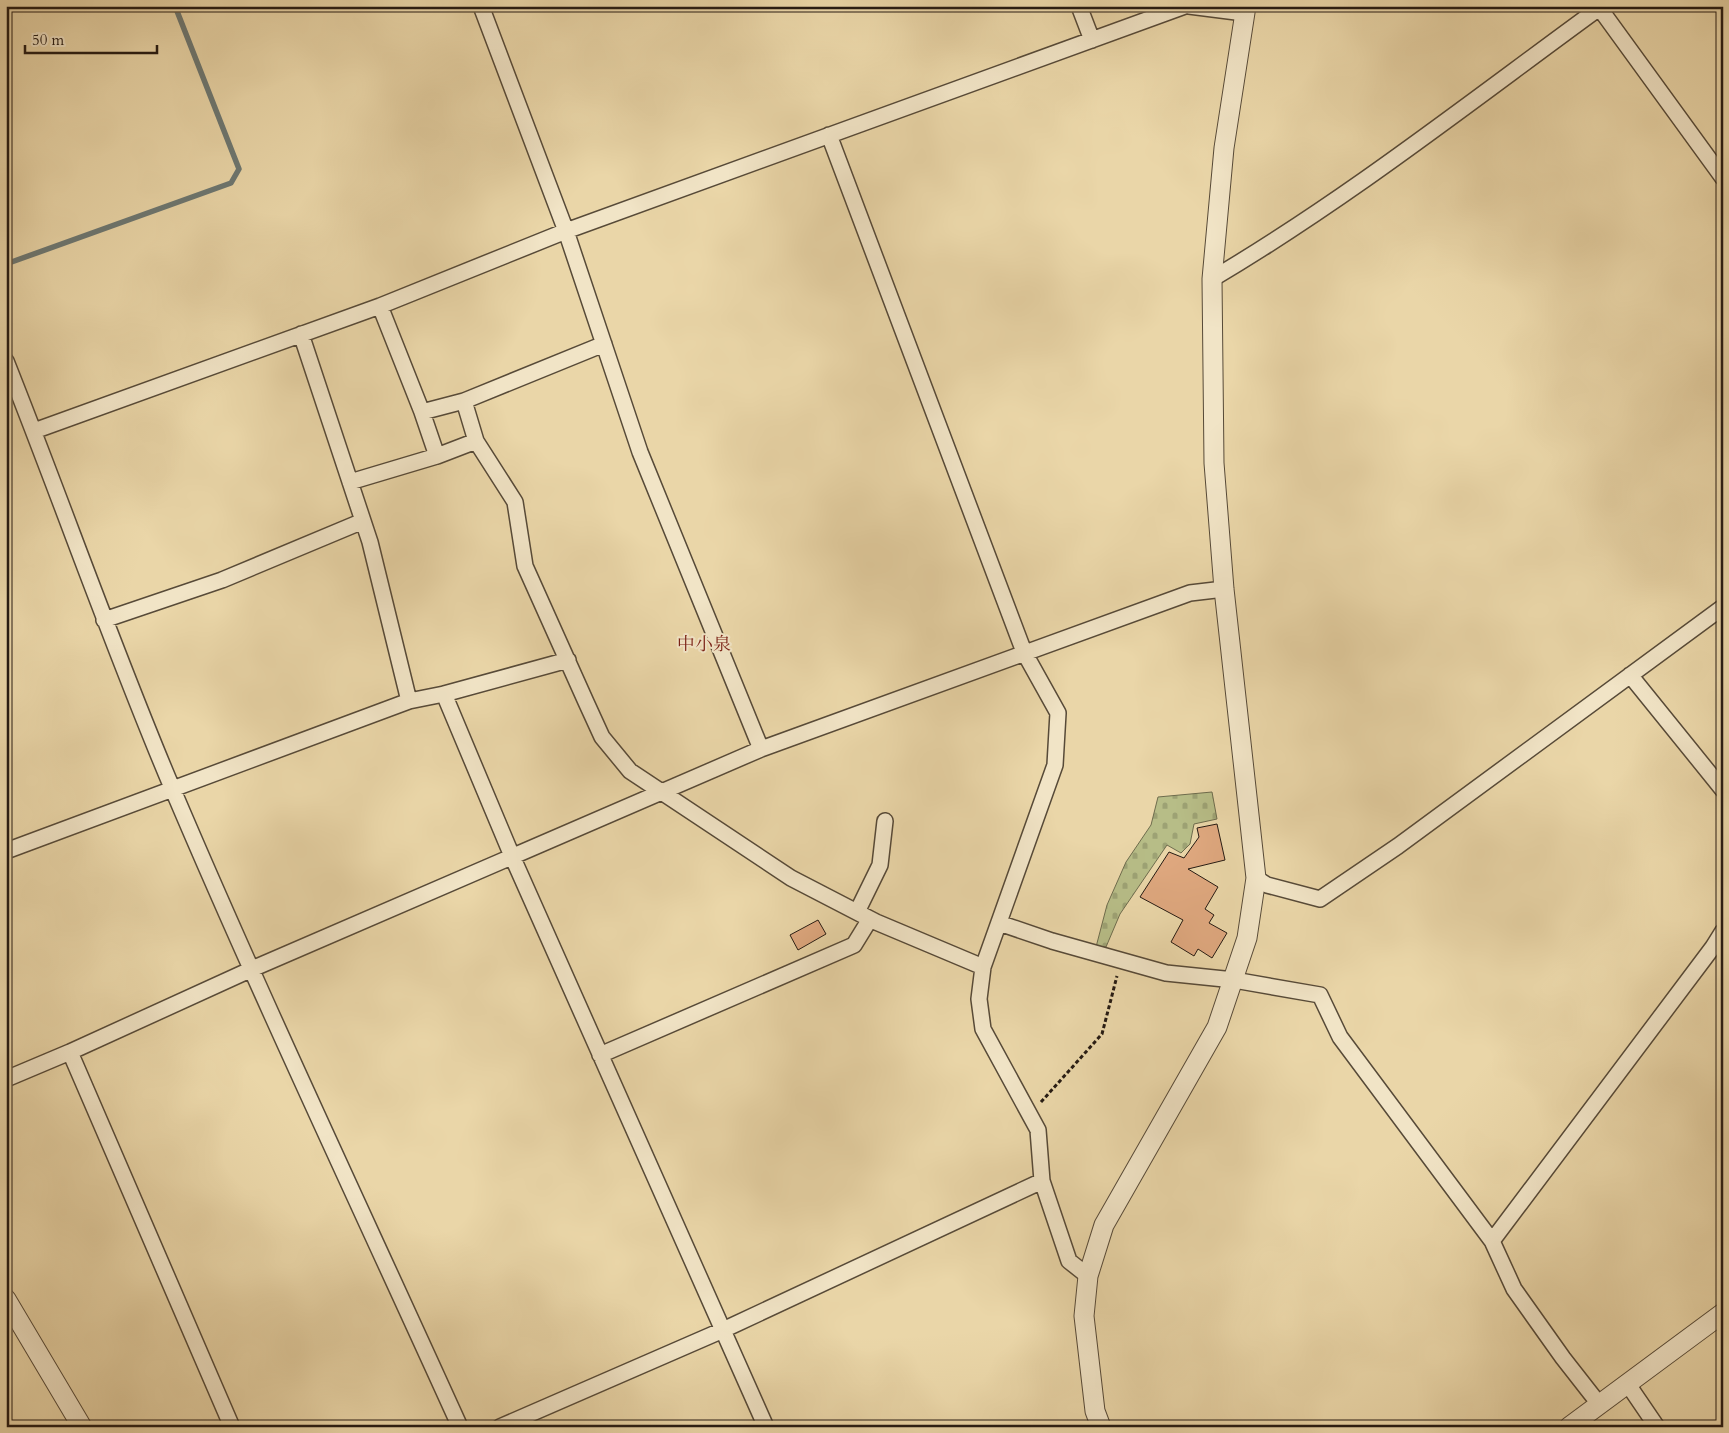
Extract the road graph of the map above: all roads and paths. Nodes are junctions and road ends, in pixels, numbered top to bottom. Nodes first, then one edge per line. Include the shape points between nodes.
1 (481, 6) edge
2 (1079, 6) edge
3 (1185, 6) edge
4 (1189, 6) edge
5 (1600, 7) edge
6 (1245, 9) edge
7 (1092, 40) junction
8 (829, 135) junction
9 (1723, 178) edge
10 (566, 231) junction
11 (1212, 279) junction
12 (380, 306) junction
13 (301, 334) junction
14 (604, 344) junction
15 (6, 361) edge
16 (464, 401) junction
17 (422, 412) junction
18 (34, 430) junction
19 (476, 440) junction
20 (438, 456) junction
21 (350, 482) junction
22 (362, 521) junction
23 (1224, 590) junction
24 (1723, 607) edge
25 (104, 620) junction
26 (1024, 652) junction
27 (568, 660) junction
28 (1630, 675) junction
29 (444, 694) junction
30 (409, 701) junction
31 (761, 749) junction
32 (173, 790) junction
33 (1723, 790) edge
34 (662, 792) junction
35 (885, 821) dead end
36 (6, 851) edge
37 (512, 856) junction
38 (1256, 878) junction
39 (864, 916) junction
40 (999, 923) junction
41 (1723, 931) edge
42 (1121, 960) junction
43 (983, 967) junction
44 (252, 969) junction
45 (1234, 980) junction
46 (70, 1052) junction
47 (600, 1055) junction
48 (6, 1079) edge
49 (1030, 1115) junction
50 (1042, 1182) junction
51 (1492, 1241) junction
52 (1088, 1276) junction
53 (6, 1299) edge
54 (1723, 1313) edge
55 (11, 1320) edge
56 (723, 1330) junction
57 (1627, 1383) junction
58 (1599, 1404) junction
59 (82, 1427) edge
60 (232, 1427) edge
61 (460, 1427) edge
62 (500, 1427) edge
63 (766, 1427) edge
64 (1101, 1427) edge
65 (1569, 1427) edge
66 (1657, 1427) edge

1 - 10 street
2 - 7 street
3 - 7 street
4 - 6 street
5 - 9 street
5 - 11 street via 1270,245
6 - 11 street via 1224,148
7 - 8 street
8 - 10 street
8 - 26 street
10 - 12 street
10 - 14 street
11 - 23 street via 1214,463
12 - 13 street
12 - 17 street
13 - 18 street
13 - 21 street
14 - 16 street
14 - 31 street via 640,452
15 - 18 street
16 - 17 street
16 - 19 street
17 - 20 street
18 - 25 street
19 - 20 street
19 - 27 street via 515,502 525,566
20 - 21 street
21 - 22 street
22 - 25 street via 222,580
22 - 30 street
23 - 26 street via 1190,593
23 - 38 street
24 - 28 street
25 - 32 street
26 - 31 street
26 - 40 street via 1058,713 1055,765
27 - 29 street
27 - 34 street via 602,737 630,771
28 - 33 street
28 - 38 street via 1398,846 1320,899
29 - 30 street
29 - 37 street
30 - 32 street
31 - 34 street
32 - 36 street
32 - 44 street
34 - 37 street
34 - 39 street via 791,878
35 - 39 street via 880,865
37 - 44 street
37 - 47 street
38 - 45 street via 1247,938
39 - 43 street
39 - 47 street via 854,945
40 - 42 street via 1052,942
40 - 43 street
41 - 51 street
42 - 45 street via 1166,973
42 - 49 path via 1102,1034
43 - 49 street via 980,999 983,1029
44 - 46 street
44 - 61 street
45 - 51 street via 1320,995 1340,1037
45 - 52 street via 1217,1027 1104,1225
46 - 48 street
46 - 60 street
47 - 56 street
49 - 50 street via 1038,1130
50 - 52 street via 1069,1261
50 - 56 street
51 - 58 street via 1514,1289
52 - 64 street via 1084,1316 1095,1411
53 - 55 street
54 - 57 street
55 - 59 street
56 - 62 street
56 - 63 street
57 - 58 street
57 - 66 street
58 - 65 street

